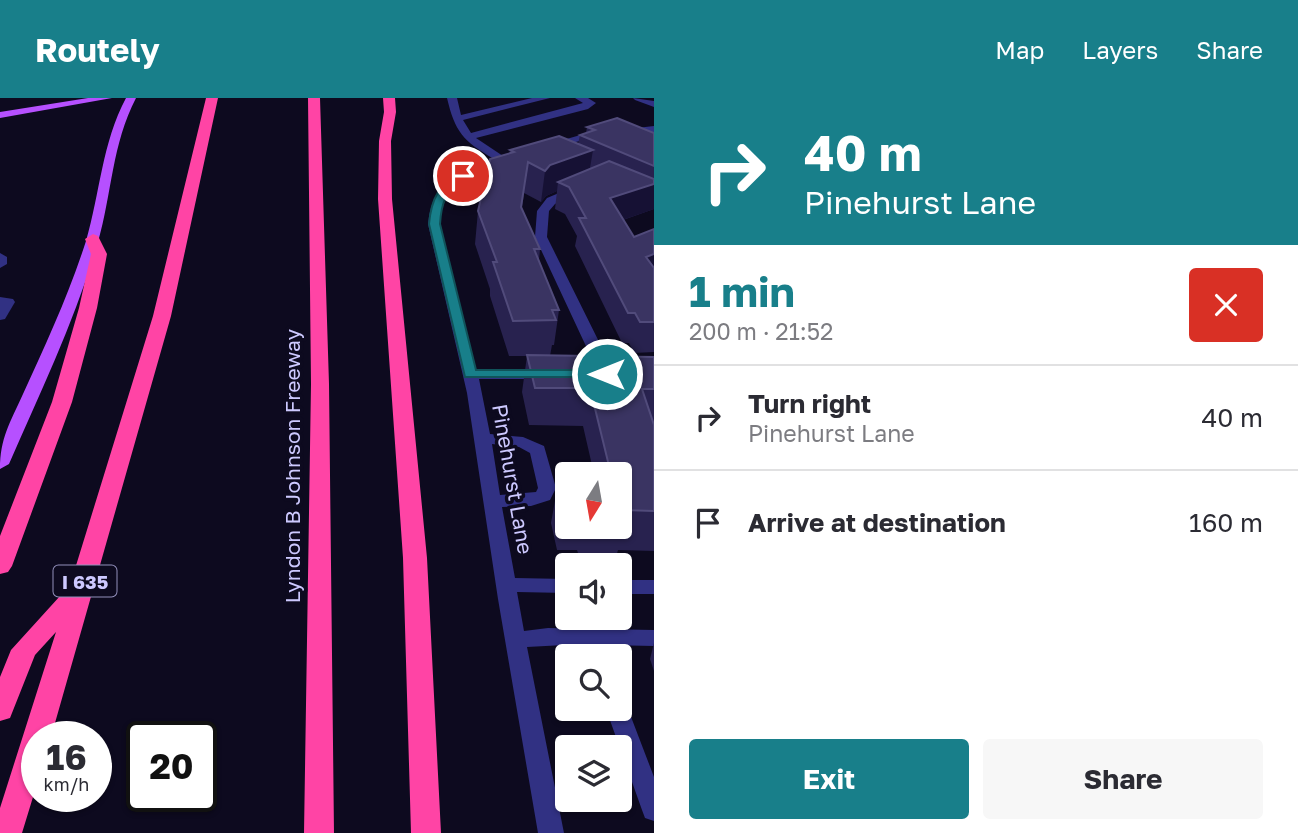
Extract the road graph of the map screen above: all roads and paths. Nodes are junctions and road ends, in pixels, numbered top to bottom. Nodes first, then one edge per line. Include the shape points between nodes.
1 (107, 98) edge
2 (131, 98) edge
3 (212, 98) edge
4 (314, 98) edge
5 (389, 98) edge
6 (452, 98) edge
7 (497, 98) edge
8 (545, 98) edge
9 (580, 98) edge
10 (638, 98) edge
11 (654, 104) edge
12 (513, 105) junction
13 (33, 109) junction
14 (0, 115) edge
15 (121, 115) junction
16 (456, 119) junction
17 (649, 135) edge
18 (467, 137) junction
19 (530, 151) junction
20 (503, 160) junction
21 (560, 160) edge
22 (597, 183) edge
23 (93, 239) junction
24 (0, 257) edge
25 (0, 264) edge
26 (0, 301) edge
27 (0, 316) edge
28 (470, 374) junction
29 (568, 374) edge
30 (607, 374) edge
31 (483, 438) junction
32 (0, 464) edge
33 (494, 501) junction
34 (0, 566) edge
35 (508, 585) junction
36 (555, 586) edge
37 (83, 587) junction
38 (632, 587) edge
39 (654, 587) edge
40 (654, 638) edge
41 (518, 640) junction
42 (585, 644) edge
43 (609, 644) edge
44 (0, 710) edge
45 (42, 721) edge
46 (621, 721) edge
47 (21, 788) edge
48 (654, 810) edge
49 (7, 833) edge
50 (319, 833) edge
51 (426, 833) edge
52 (551, 833) edge

1 - 13 main road
2 - 15 main road
3 - 37 highway, I 635 via 162,316
4 - 50 highway, Lyndon B Johnson Freeway via 320,384
5 - 51 highway via 385,199 415,558
6 - 16 street
7 - 12 street
8 - 12 street
9 - 18 street via 591,103
10 - 11 street
12 - 16 street
13 - 14 main road
13 - 15 main road via 83,105
15 - 23 main road
16 - 18 street
17 - 19 street, Pinehurst Lane via 622,132 584,137
18 - 20 street
19 - 20 street, Pinehurst Lane
19 - 21 street
20 - 28 street, Pinehurst Lane via 463,176 447,187 436,203 434,224
22 - 30 street via 551,201 543,211 541,237
23 - 32 main road
23 - 34 highway via 99,254 62,402
24 - 25 street
26 - 27 street via 8,302
28 - 29 street
28 - 31 street, Pinehurst Lane
31 - 33 street, Pinehurst Lane
31 - 33 street via 532,445 538,450 548,488 544,496 531,500
33 - 35 street, Pinehurst Lane
35 - 36 street
35 - 41 street, Pinehurst Lane
37 - 44 highway via 24,650
37 - 45 highway, I 635
38 - 39 street
40 - 43 street
41 - 42 street via 548,636
41 - 52 street, Pinehurst Lane
46 - 48 street
47 - 49 highway, I 635

